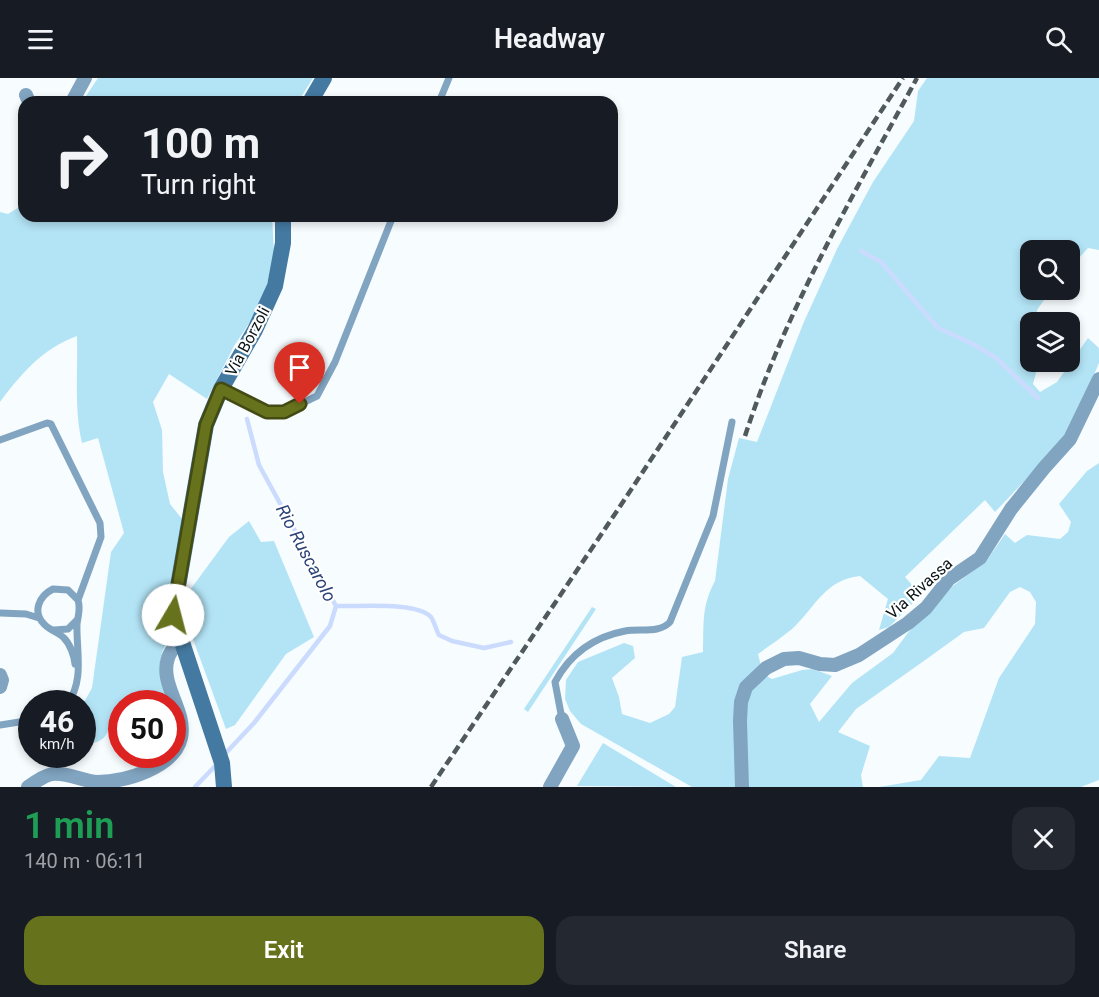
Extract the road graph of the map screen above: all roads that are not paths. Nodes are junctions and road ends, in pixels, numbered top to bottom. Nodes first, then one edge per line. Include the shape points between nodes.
1 (85, 78) edge
2 (324, 78) edge
3 (449, 78) edge
4 (75, 96) edge
5 (314, 96) edge
6 (442, 96) edge
7 (283, 222) edge
8 (391, 222) edge
9 (1099, 379) edge
10 (221, 389) junction
11 (732, 422) dead end
12 (0, 440) edge
13 (78, 600) junction
14 (0, 613) edge
15 (39, 618) junction
16 (77, 620) junction
17 (54, 630) junction
18 (181, 639) junction
19 (0, 675) edge
20 (78, 677) junction
21 (0, 687) edge
22 (75, 690) edge
23 (562, 719) joint
24 (18, 722) edge
25 (0, 725) edge
26 (28, 787) edge
27 (224, 787) edge
28 (550, 787) edge
29 (742, 787) edge

1 - 4 street
2 - 5 main road
3 - 6 lane
7 - 10 main road, Via Borzoli via 275,286
8 - 10 lane via 335,362 317,396 284,412 267,412
9 - 29 street, Via Rivassa via 1070,439 1011,509 980,558 950,579 926,608 859,655 835,665 784,659 766,668 746,687 740,721
10 - 18 main road, Via Borzoli via 206,425 175,597 173,615
11 - 23 lane via 712,516 670,622 657,629 623,631 581,649 555,682
12 - 13 lane via 47,423 54,427 100,522 100,537
13 - 15 lane via 68,590 46,592 38,604
13 - 16 lane
14 - 15 lane
15 - 17 lane
16 - 17 lane via 68,629
16 - 20 lane
17 - 20 lane via 69,646
18 - 26 street via 166,664 182,732 171,758 128,777 99,782 52,774
18 - 27 main road, Via Borzoli via 219,756
19 - 21 street
20 - 22 lane
23 - 28 street via 573,746
24 - 25 lane

